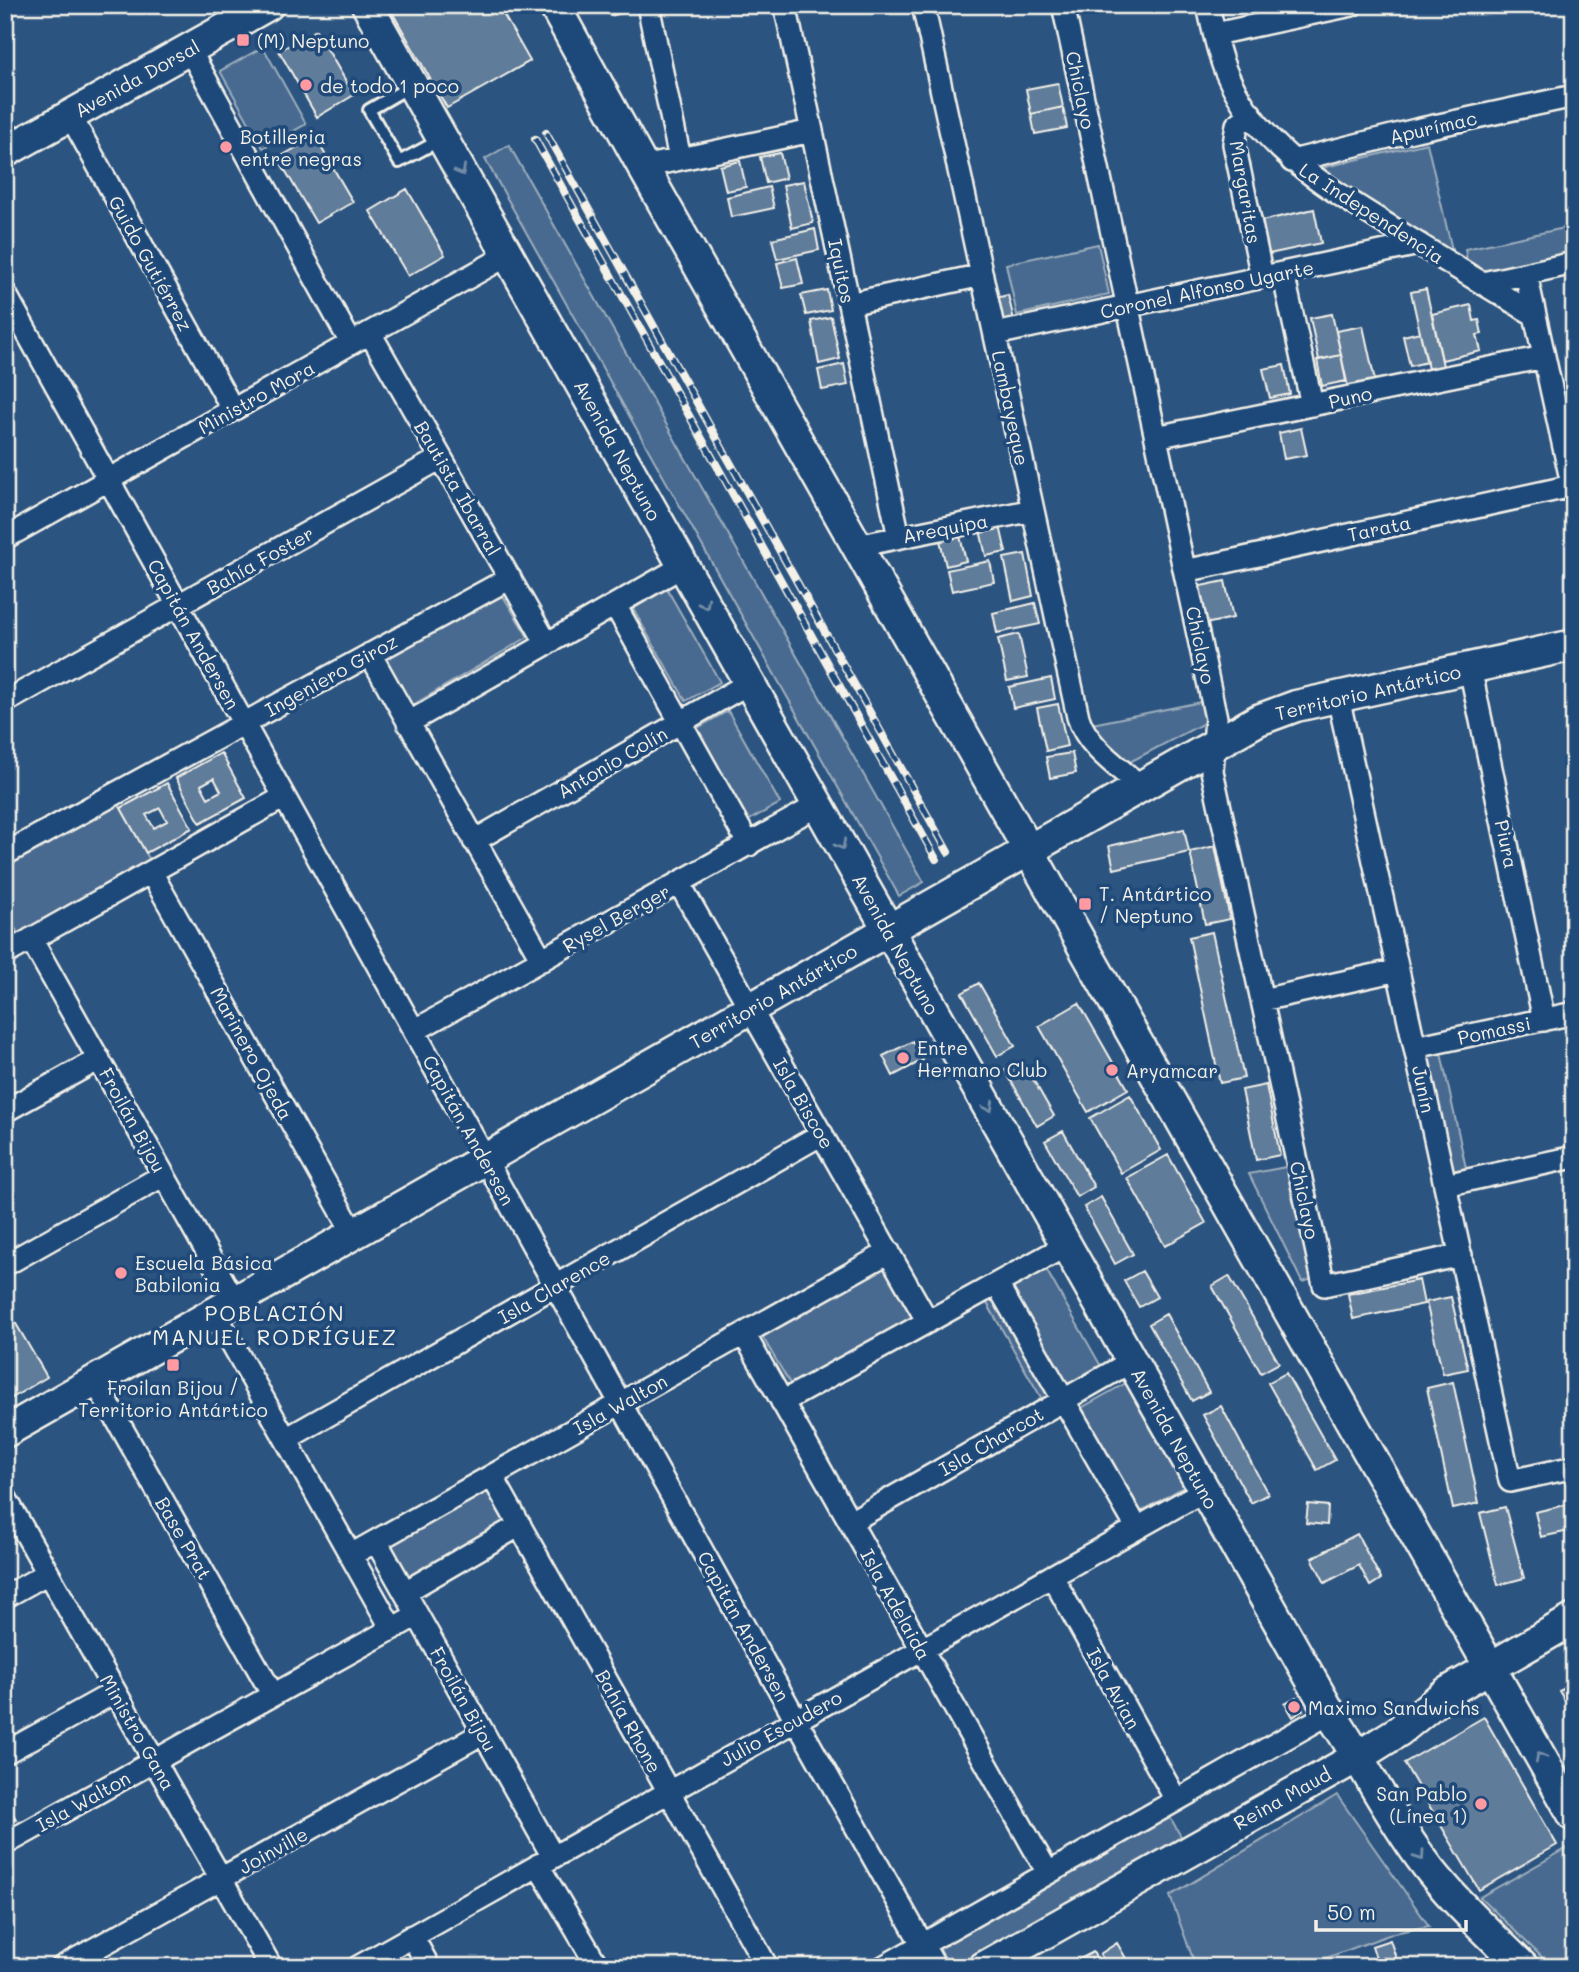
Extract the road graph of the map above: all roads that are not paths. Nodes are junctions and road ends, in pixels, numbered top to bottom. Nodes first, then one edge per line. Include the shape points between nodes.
1 (268, 5) edge
2 (367, 5) edge
3 (554, 5) edge
4 (648, 5) edge
5 (785, 5) edge
6 (923, 5) edge
7 (1063, 5) edge
8 (1208, 5) edge
9 (1352, 5) edge
10 (1215, 34) junction
11 (189, 49) junction
12 (412, 85) junction
13 (1574, 96) edge
14 (1251, 114) junction
15 (70, 115) junction
16 (812, 131) junction
17 (442, 139) junction
18 (5, 152) edge
19 (680, 159) junction
20 (1292, 161) junction
21 (643, 167) junction
22 (1419, 244) junction
23 (508, 255) junction
24 (1574, 263) edge
25 (1526, 274) junction
26 (982, 275) junction
27 (1273, 275) junction
28 (1483, 283) junction
29 (5, 293) edge
30 (849, 304) junction
31 (1128, 306) junction
32 (1535, 315) junction
33 (995, 334) junction
34 (360, 338) junction
35 (1544, 358) junction
36 (1312, 405) junction
37 (233, 410) junction
38 (1156, 437) junction
39 (441, 458) junction
40 (109, 480) junction
41 (1573, 490) edge
42 (1033, 510) junction
43 (899, 537) junction
44 (5, 538) edge
45 (857, 546) junction
46 (683, 566) junction
47 (1185, 571) junction
48 (510, 578) junction
49 (178, 605) junction
50 (615, 605) junction
51 (547, 643) junction
52 (1574, 645) edge
53 (370, 654) junction
54 (1470, 668) junction
55 (749, 683) junction
56 (1338, 697) junction
57 (5, 702) edge
58 (680, 722) junction
59 (244, 723) junction
60 (408, 723) junction
61 (1215, 744) junction
62 (1141, 787) junction
63 (284, 797) junction
64 (818, 805) junction
65 (474, 841) junction
66 (748, 845) junction
67 (1028, 851) junction
68 (5, 854) edge
69 (151, 872) junction
70 (679, 883) junction
71 (889, 930) junction
72 (32, 939) junction
73 (7, 949) edge
74 (542, 960) junction
75 (1398, 970) junction
76 (1262, 1000) junction
77 (750, 1009) junction
78 (1574, 1013) edge
79 (1544, 1020) junction
80 (414, 1031) junction
81 (1415, 1047) junction
82 (99, 1059) junction
83 (5, 1111) edge
84 (821, 1134) junction
85 (1574, 1157) edge
86 (485, 1160) junction
87 (164, 1175) junction
88 (1445, 1185) junction
89 (354, 1234) junction
90 (1067, 1245) junction
91 (889, 1252) junction
92 (1461, 1255) junction
93 (5, 1265) edge
94 (997, 1284) junction
95 (555, 1286) junction
96 (225, 1307) junction
97 (928, 1322) junction
98 (744, 1334) junction
99 (1132, 1361) junction
100 (95, 1381) junction
101 (1064, 1400) junction
102 (782, 1402) junction
103 (621, 1404) junction
104 (5, 1432) edge
105 (286, 1439) junction
106 (1574, 1466) edge
107 (492, 1476) junction
108 (1205, 1490) junction
109 (5, 1497) edge
110 (850, 1522) junction
111 (520, 1525) junction
112 (1137, 1528) junction
113 (376, 1541) junction
114 (351, 1555) junction
115 (48, 1573) junction
116 (1052, 1576) junction
117 (405, 1592) junction
118 (5, 1597) edge
119 (417, 1615) junction
120 (1574, 1619) edge
121 (392, 1629) junction
122 (922, 1649) junction
123 (1490, 1667) junction
124 (115, 1692) junction
125 (273, 1695) junction
126 (1330, 1713) junction
127 (796, 1720) junction
128 (484, 1733) junction
129 (5, 1753) edge
130 (1359, 1756) junction
131 (154, 1761) junction
132 (669, 1792) junction
133 (1176, 1800) junction
134 (1574, 1816) edge
135 (5, 1844) edge
136 (546, 1861) junction
137 (1048, 1873) junction
138 (221, 1879) junction
139 (412, 1936) junction
140 (922, 1944) junction
141 (62, 1967) edge
142 (271, 1967) edge
143 (358, 1967) edge
144 (429, 1967) edge
145 (598, 1967) edge
146 (767, 1967) edge
147 (883, 1967) edge
148 (935, 1967) edge
149 (984, 1967) edge
150 (1523, 1967) edge

1 - 11 main road, Avenida Dorsal
2 - 12 main road, Avenida Neptuno
3 - 21 main road
4 - 19 street
5 - 16 street, Iquitos
6 - 26 street, Lambayeque
7 - 31 street, Chiclayo
8 - 10 street, La Independencia
9 - 10 street
10 - 14 street, La Independencia via 1226,72
11 - 15 main road, Avenida Dorsal
11 - 34 street, Bautista Ibarral
12 - 17 main road, Avenida Neptuno
12 - 17 lane via 369,110 399,162
13 - 20 street, Apurímac
14 - 20 street, La Independencia
14 - 27 street, Margaritas via 1237,125 1234,144
15 - 18 main road, Avenida Dorsal
15 - 37 street, Guido Gutiérrez
16 - 19 street
16 - 30 street, Iquitos
17 -> 23 main road, Avenida Neptuno
19 - 21 street
20 - 22 street, La Independencia
21 - 45 main road
22 - 27 street, Coronel Alfonso Ugarte
22 - 28 street, La Independencia
23 - 34 street, Ministro Mora
23 - 46 main road, Avenida Neptuno
24 - 25 street
25 - 28 street
25 - 32 street
26 - 30 street
26 - 33 street, Lambayeque
27 - 31 street, Coronel Alfonso Ugarte
27 - 36 street, Margaritas
28 - 32 street, La Independencia
29 - 40 street, Capitán Andersen
30 - 43 street, Iquitos
31 - 33 street, Coronel Alfonso Ugarte
31 - 38 street, Chiclayo
32 - 35 street
33 - 42 street, Lambayeque
34 - 37 street, Ministro Mora
34 - 39 street, Bautista Ibarral
35 - 36 street, Puno
35 - 41 street
36 - 38 street, Puno
37 - 40 street, Ministro Mora
38 - 47 street, Chiclayo
39 - 48 street, Bautista Ibarral
39 - 49 street, Bahía Foster
40 - 44 street, Ministro Mora
40 - 49 street, Capitán Andersen
41 - 47 street, Tarata
42 - 43 street, Arequipa
42 - 62 street, Lambayeque via 1080,724 1091,742
43 - 45 street, Arequipa
45 - 67 main road
46 - 50 street
46 -> 55 main road, Avenida Neptuno
47 - 61 street, Chiclayo via 1216,718
48 - 51 street, Bautista Ibarral
48 - 53 street, Ingeniero Giroz
49 - 57 street, Bahía Foster
49 - 59 street, Capitán Andersen
50 - 51 street
50 - 58 street
51 - 60 street
52 - 54 main road, Territorio Antártico
53 - 59 street, Ingeniero Giroz
53 - 60 street
54 - 56 main road, Territorio Antártico
54 - 79 street, Piura
55 - 58 street, Antonio Colín
55 - 64 main road, Avenida Neptuno
56 - 61 main road, Territorio Antártico via 1273,713
56 - 75 street, Junín
58 - 65 street, Antonio Colín
58 - 66 street
59 - 63 street, Capitán Andersen
59 - 68 street, Ingeniero Giroz
60 - 65 street
61 - 62 main road, Territorio Antártico
61 - 76 street, Chiclayo via 1212,771
62 - 67 main road, Territorio Antártico
63 - 69 street
63 - 80 street, Capitán Andersen
64 - 66 street, Rysel Berger
64 -> 71 main road, Avenida Neptuno
65 - 74 street
66 - 70 street, Rysel Berger
67 - 71 main road, Territorio Antártico
67 - 123 main road
69 - 72 street
69 - 89 street, Marinero Ojeda
70 - 74 street, Rysel Berger
70 - 77 street, Isla Biscoe
71 - 77 main road, Territorio Antártico
71 -> 90 main road, Avenida Neptuno
72 - 73 street
72 - 82 street, Froilán Bijou
74 - 80 street, Rysel Berger
75 - 76 street
75 - 81 street, Junín
76 - 92 street, Chiclayo via 1324,1285
77 - 84 street, Isla Biscoe
77 - 86 main road, Territorio Antártico
78 - 79 street, Pomassi
79 - 81 street, Pomassi
80 - 86 street, Capitán Andersen
81 - 88 street, Junín
82 - 83 street
82 - 87 street, Froilán Bijou
84 - 91 street, Isla Biscoe
84 - 95 street, Isla Clarence
85 - 88 street
86 - 89 main road, Territorio Antártico
86 - 95 street, Capitán Andersen
87 - 93 street
87 - 96 street, Froilán Bijou
88 - 92 street, Junín
89 - 96 main road, Territorio Antártico
90 - 94 street
90 - 99 main road, Avenida Neptuno
91 - 97 street, Isla Biscoe
91 - 98 street, Isla Walton
92 - 106 street, Junín via 1510,1480
94 - 97 street
94 - 101 street
95 - 103 street, Capitán Andersen
95 - 105 street, Isla Clarence
96 - 100 main road, Territorio Antártico
96 - 105 street, Froilán Bijou
97 - 102 street
98 - 102 street, Isla Adelaida
98 - 103 street, Isla Walton
99 - 101 street, Isla Charcot
99 - 108 main road, Avenida Neptuno
100 - 104 main road, Territorio Antártico
100 - 125 street, Base Prat
101 - 110 street, Isla Charcot
101 - 112 street
102 - 110 street, Isla Adelaida
103 - 107 street, Isla Walton
103 - 127 street, Capitán Andersen
105 - 114 street, Froilán Bijou
107 - 111 street, Bahía Rhone
107 - 113 street, Isla Walton
108 - 112 street, Julio Escudero
108 - 126 main road, Avenida Neptuno
109 - 115 street, Ministro Gana
110 - 122 street, Isla Adelaida
111 - 117 street
111 - 132 street, Bahía Rhone
112 - 116 street, Julio Escudero
113 - 114 street, Isla Walton
113 - 117 street, Froilán Bijou
114 - 121 street, Froilán Bijou
115 - 118 street
115 - 124 street, Ministro Gana
116 - 122 street, Julio Escudero
116 - 133 street, Isla Avian
117 - 119 street, Froilán Bijou
119 - 121 street, Isla Walton
119 - 128 street, Froilán Bijou
120 - 123 main road, Reina Maud
121 - 125 street, Isla Walton
122 - 127 street, Julio Escudero
122 - 137 street, Isla Adelaida
123 - 130 main road, Reina Maud
134 -> 123 main road
124 - 129 street
124 - 131 street, Ministro Gana
125 - 131 street, Isla Walton
126 - 130 main road, Avenida Neptuno
126 - 133 street
127 - 132 street, Julio Escudero
127 - 140 street, Capitán Andersen
128 - 136 street, Froilán Bijou
128 - 138 street, Joinville
130 - 149 main road, Reina Maud
130 -> 150 main road, Avenida Neptuno via 1437,1879
131 - 135 street, Isla Walton
131 - 138 street, Ministro Gana
132 - 136 street, Julio Escudero
132 - 146 street, Bahía Rhone
133 - 137 street
136 - 139 street, Julio Escudero
136 - 145 street, Froilán Bijou
137 - 140 street
138 - 141 street, Joinville
138 - 142 street, Ministro Gana
139 - 143 street, Julio Escudero
139 - 144 street
140 - 147 street
140 - 148 street, Capitán Andersen

